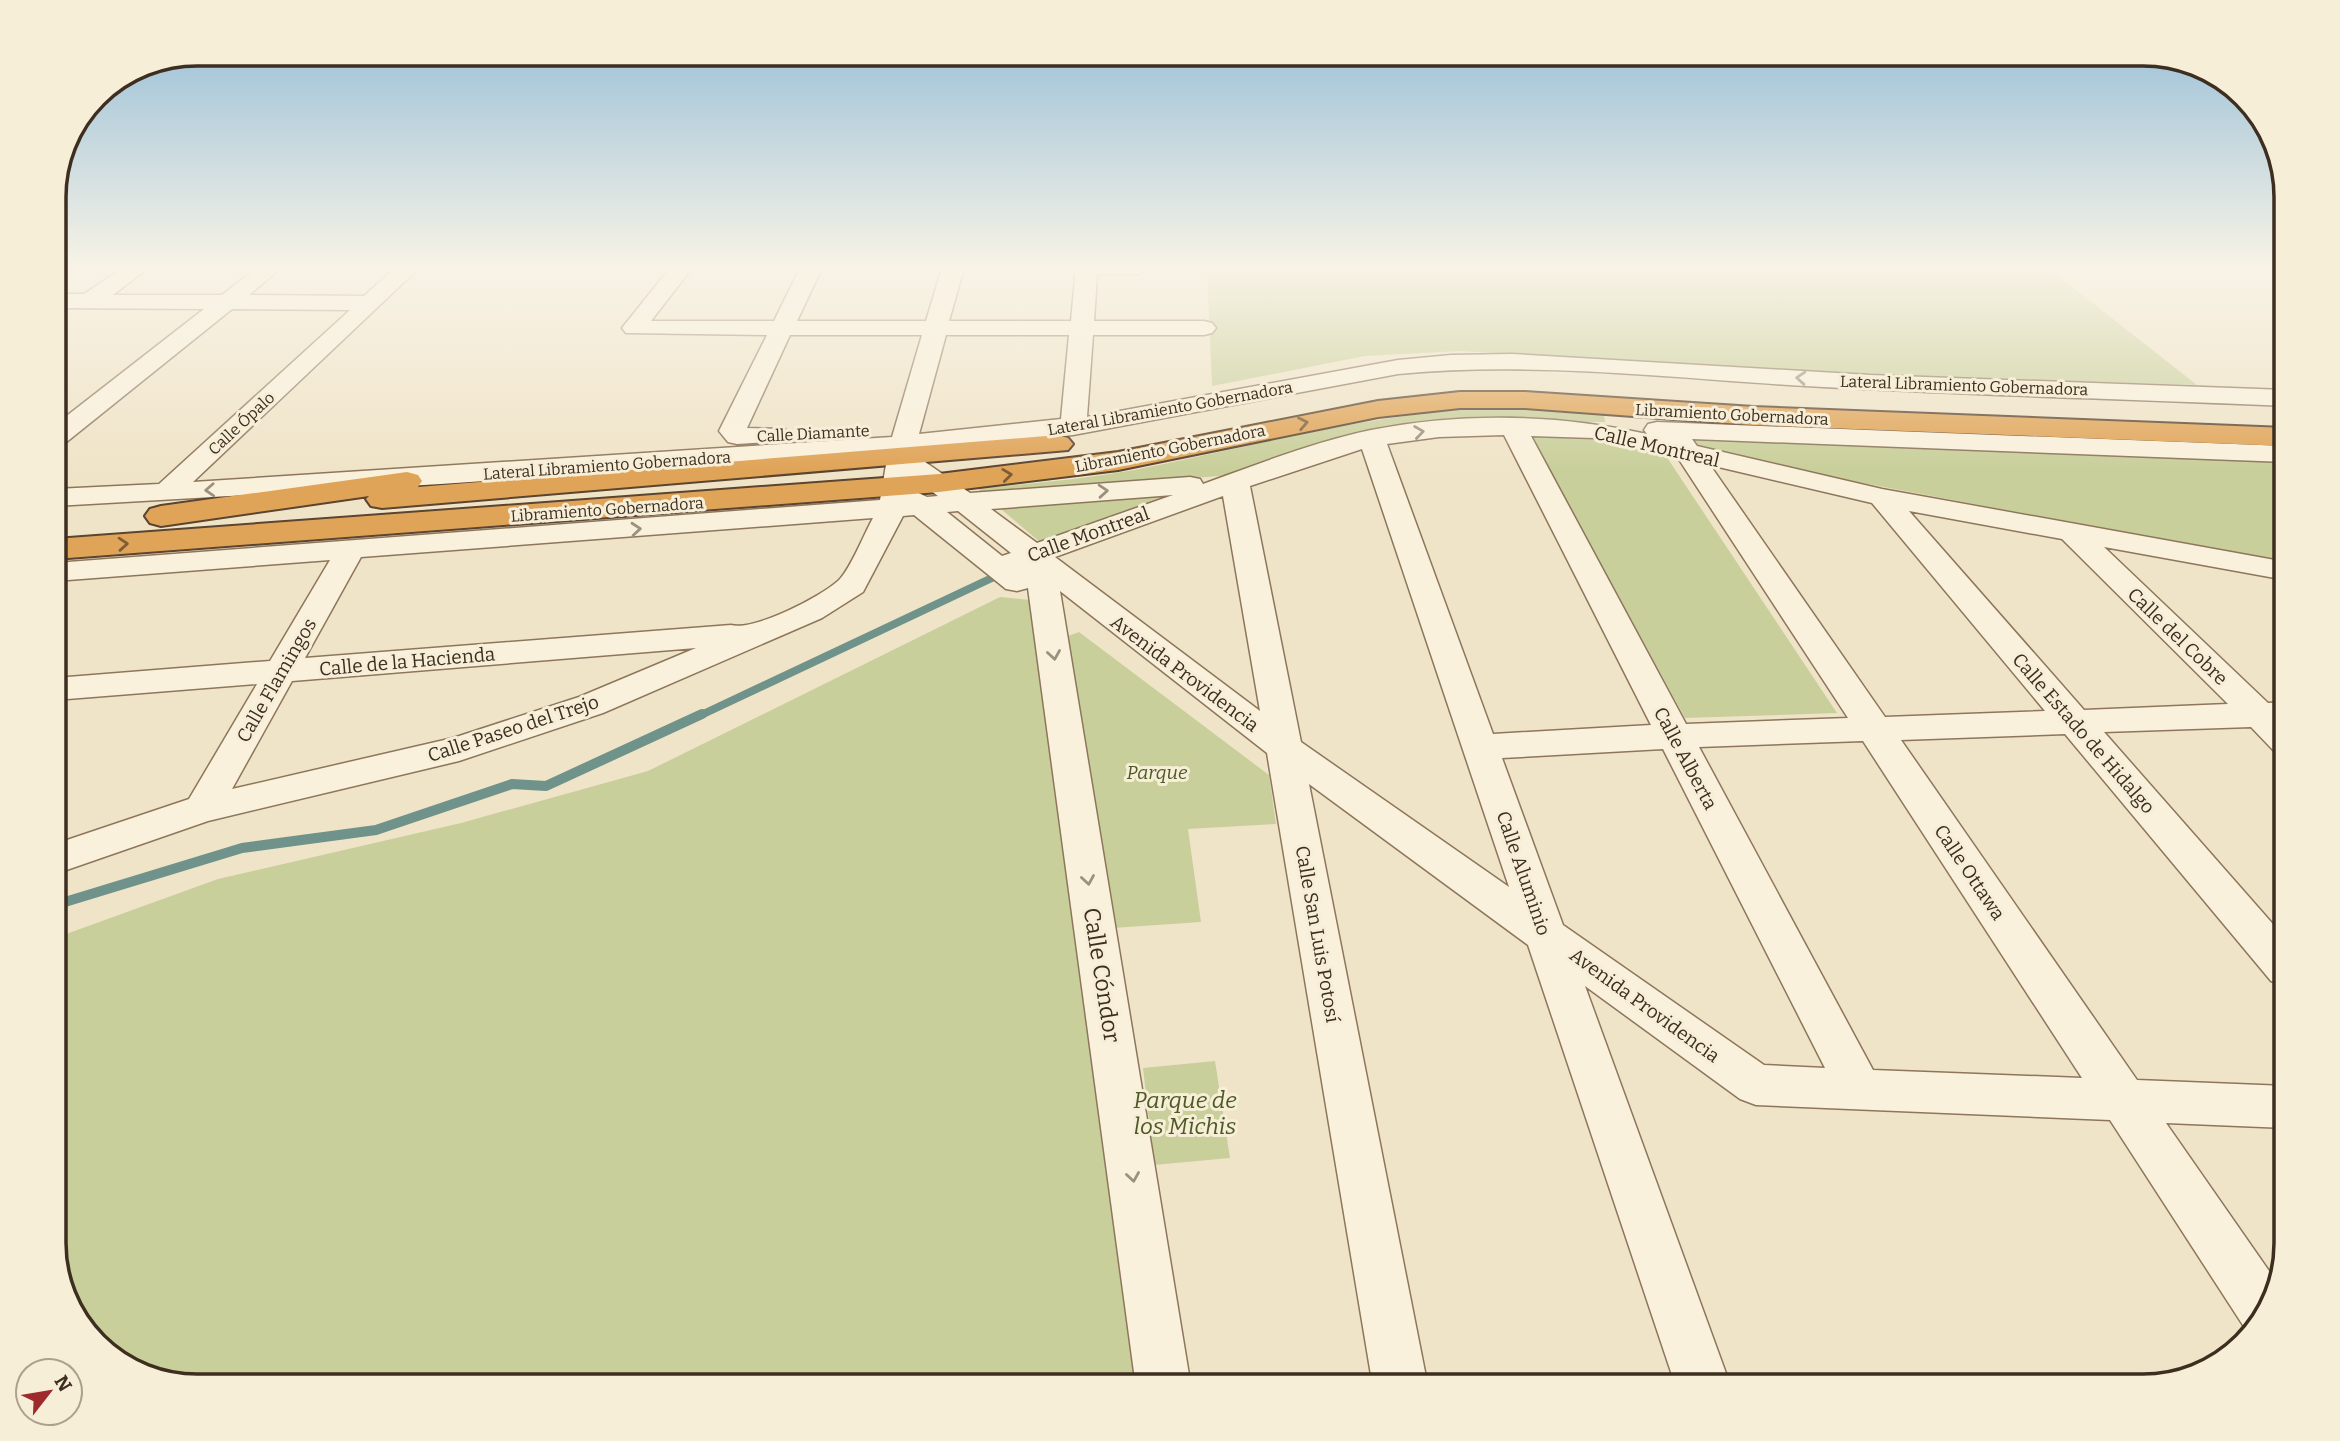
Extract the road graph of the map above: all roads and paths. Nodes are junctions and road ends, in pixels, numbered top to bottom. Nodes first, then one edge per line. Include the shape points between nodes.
1 (185, 335) edge
2 (337, 335) edge
3 (778, 335) edge
4 (933, 335) edge
5 (1081, 335) edge
6 (2273, 398) edge
7 (2273, 414) edge
8 (1074, 419) junction
9 (1513, 427) junction
10 (67, 429) edge
11 (2273, 437) edge
12 (1373, 438) junction
13 (1681, 442) junction
14 (2273, 454) edge
15 (440, 476) joint
16 (915, 476) junction
17 (1235, 482) junction
18 (1882, 497) junction
19 (67, 499) edge
20 (163, 504) junction
21 (67, 520) edge
22 (2071, 531) junction
23 (596, 533) junction
24 (203, 538) junction
25 (67, 548) edge
26 (350, 551) junction
27 (1035, 558) junction
28 (999, 567) junction
29 (2273, 569) edge
30 (67, 571) edge
31 (1046, 605) junction
32 (1106, 614) junction
33 (760, 633) junction
34 (281, 671) junction
35 (67, 696) edge
36 (2273, 715) edge
37 (2076, 724) junction
38 (1874, 729) junction
39 (1675, 736) junction
40 (1481, 747) junction
41 (1284, 748) junction
42 (202, 809) junction
43 (67, 855) edge
44 (1545, 932) junction
45 (2274, 956) edge
46 (1858, 1089) junction
47 (2124, 1100) junction
48 (2274, 1106) edge
49 (2259, 1303) edge
50 (1162, 1374) edge
51 (1399, 1374) edge
52 (1699, 1374) edge

1 - 10 street
2 - 20 street, Calle Ópalo
3 - 16 street, Calle Diamante via 732,431 737,436
4 - 16 street, Calle Paseo del Trejo
5 - 8 street
6 -> 8 street, Lateral Libramiento Gobernadora via 1451,362
7 - 16 highway, Libramiento Gobernadora via 1729,395 1518,380 1447,380 1347,392
8 - 16 street, Lateral Libramiento Gobernadora
12 -> 9 street, Calle Montreal via 1439,429
9 - 13 street, Calle Montreal via 1594,429
9 - 39 street, Calle Alberta
16 -> 11 highway, Libramiento Gobernadora via 1118,461 1378,409 1460,400
12 - 17 street, Calle Montreal
12 - 40 street, Calle Aluminio
13 - 14 street
13 - 18 street, Calle Montreal
13 - 38 street, Calle Ottawa
15 - 16 street, Lateral Libramiento Gobernadora
15 -> 20 highway
16 -> 17 street, Lateral Libramiento Gobernadora
16 - 20 highway, Libramiento Gobernadora
23 -> 16 street, Lateral Libramiento Gobernadora
16 - 24 highway, Libramiento Gobernadora
16 - 27 street, Avenida Providencia
16 - 28 street
16 - 33 street, Calle Paseo del Trejo via 852,585 811,611
17 - 27 street, Calle Montreal
17 - 41 street, Calle San Luis Potosí
18 - 22 street, Calle Montreal
18 - 37 street, Calle Estado de Hidalgo
19 - 20 street
20 - 21 highway, Libramiento Gobernadora
22 - 29 street, Calle Montreal
22 - 36 street, Calle del Cobre
23 - 24 highway
23 - 26 street, Lateral Libramiento Gobernadora
25 -> 24 highway, Libramiento Gobernadora
26 - 30 street, Lateral Libramiento Gobernadora
26 - 34 street, Calle Flamingos
27 - 28 street, Calle Montreal
27 - 31 street, Calle Cóndor
27 - 32 street, Avenida Providencia
28 - 31 street
31 - 32 street, Avenida Providencia
31 -> 50 street, Calle Cóndor
32 - 41 street, Avenida Providencia
33 - 34 street, Calle de la Hacienda
33 - 42 street, Calle Paseo del Trejo via 591,705 459,749
34 - 35 street, Calle de la Hacienda
34 - 42 street, Calle Flamingos
36 - 37 street
37 - 38 street
37 - 45 street, Calle Estado de Hidalgo
38 - 39 street
38 - 47 street, Calle Ottawa
39 - 40 street
39 - 46 street, Calle Alberta
40 - 44 street, Calle Aluminio
41 - 44 street, Avenida Providencia
41 - 51 street, Calle San Luis Potosí
42 - 43 street, Calle Paseo del Trejo
44 - 46 street, Avenida Providencia via 1756,1085
44 - 52 street, Calle Aluminio
46 - 47 street, Avenida Providencia
47 - 48 street, Avenida Providencia
47 - 49 street, Calle Ottawa

